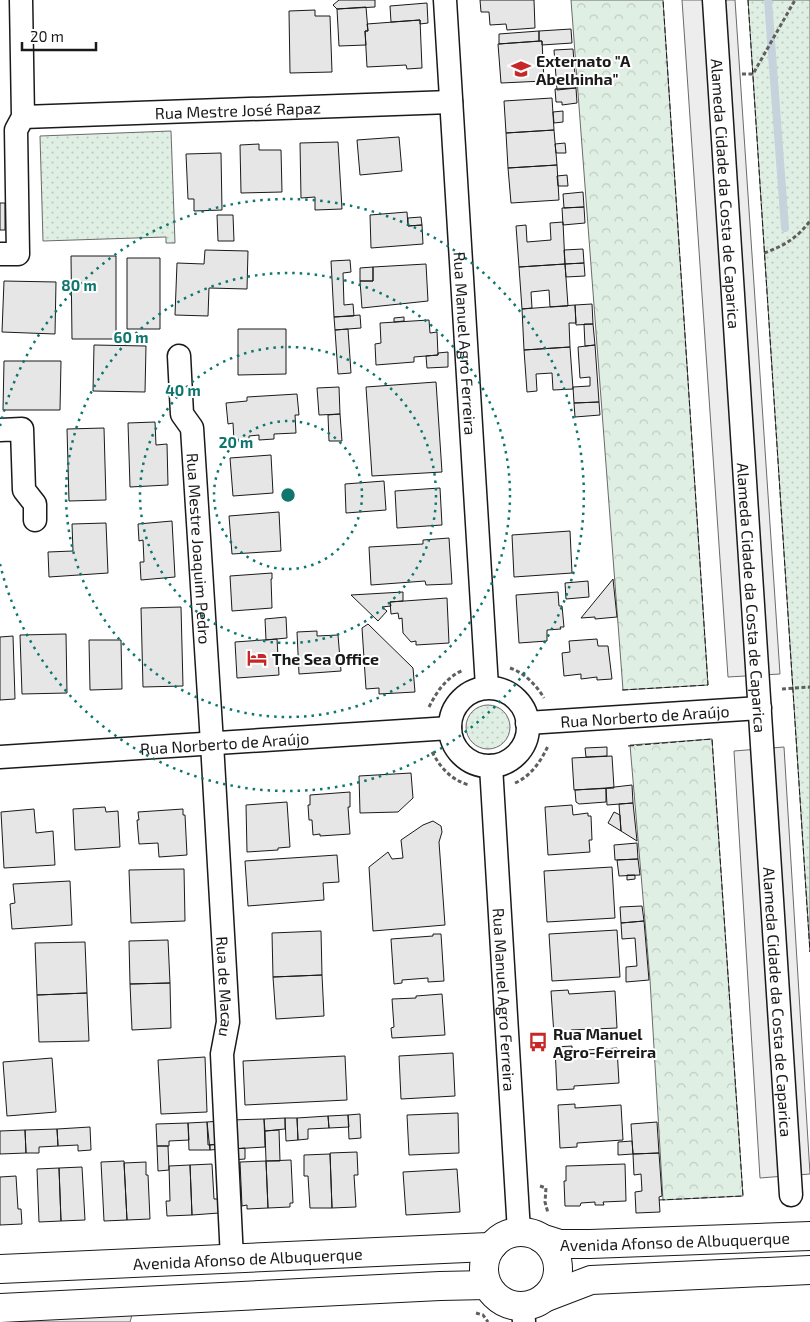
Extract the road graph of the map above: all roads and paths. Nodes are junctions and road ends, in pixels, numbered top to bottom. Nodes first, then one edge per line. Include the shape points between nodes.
1 (21, 0) edge
2 (445, 0) edge
3 (714, 0) edge
4 (796, 0) edge
5 (753, 74) dead end
6 (451, 102) junction
7 (23, 117) junction
8 (810, 220) edge
9 (764, 253) dead end
10 (9, 254) edge
11 (179, 356) dead end
12 (0, 430) edge
13 (35, 520) dead end
14 (485, 664) junction
15 (486, 687) junction
16 (760, 708) junction
17 (550, 722) junction
18 (527, 723) junction
19 (450, 728) junction
20 (427, 729) junction
21 (212, 743) junction
22 (0, 757) edge
23 (491, 766) junction
24 (513, 784) dead end
25 (473, 787) dead end
26 (539, 1195) dead end
27 (791, 1195) dead end
28 (536, 1229) junction
29 (810, 1236) edge
30 (493, 1245) junction
31 (232, 1259) junction
32 (0, 1269) edge
33 (810, 1270) edge
34 (487, 1285) junction
35 (0, 1308) edge
36 (530, 1309) edge

1 - 7 street
2 - 6 street, Rua Manuel Agro Ferreira
3 - 16 street, Alameda Cidade da Costa de Caparica
4 - 5 path
6 - 7 street, Rua Mestre José Rapaz
6 - 14 street, Rua Manuel Agro Ferreira
7 - 10 street via 16,130
8 - 9 path via 783,247
11 - 21 street, Rua Mestre Joaquim Pedro via 182,414 192,428
12 - 13 street via 22,429 24,490 34,504
14 - 15 street, Rua Manuel Agro Ferreira
14 - 17 path via 501,665 528,678 546,702
14 - 20 path via 457,673 445,682 430,707
15 - 18 street via 513,696 524,711
15 - 19 street via 462,698 451,714
16 - 17 street, Rua Norberto de Araújo
16 - 27 street, Alameda Cidade da Costa de Caparica
17 - 18 street, Rua Norberto de Araújo
17 - 24 path via 548,746 541,760 532,772
18 - 23 street via 526,739 516,755
19 - 20 street, Rua Norberto de Araújo
19 - 23 street via 453,742 464,757
20 - 21 street, Rua Norberto de Araújo
20 - 25 path via 431,751 439,764 449,775
21 - 22 street, Rua Norberto de Araújo
21 - 31 street, Rua de Macau via 228,1022 222,1054
23 - 28 street, Rua Manuel Agro Ferreira
26 - 28 path via 537,1185 546,1188
28 - 29 main road, Avenida Afonso de Albuquerque via 560,1244
28 - 30 main road via 500,1238
28 - 36 main road via 550,1246 558,1267 551,1289
30 - 31 main road, Avenida Afonso de Albuquerque
30 - 34 main road via 484,1264
31 - 32 main road, Avenida Afonso de Albuquerque
33 - 36 main road, Avenida Afonso de Albuquerque via 591,1280
34 - 35 main road
34 - 36 main road via 502,1301

